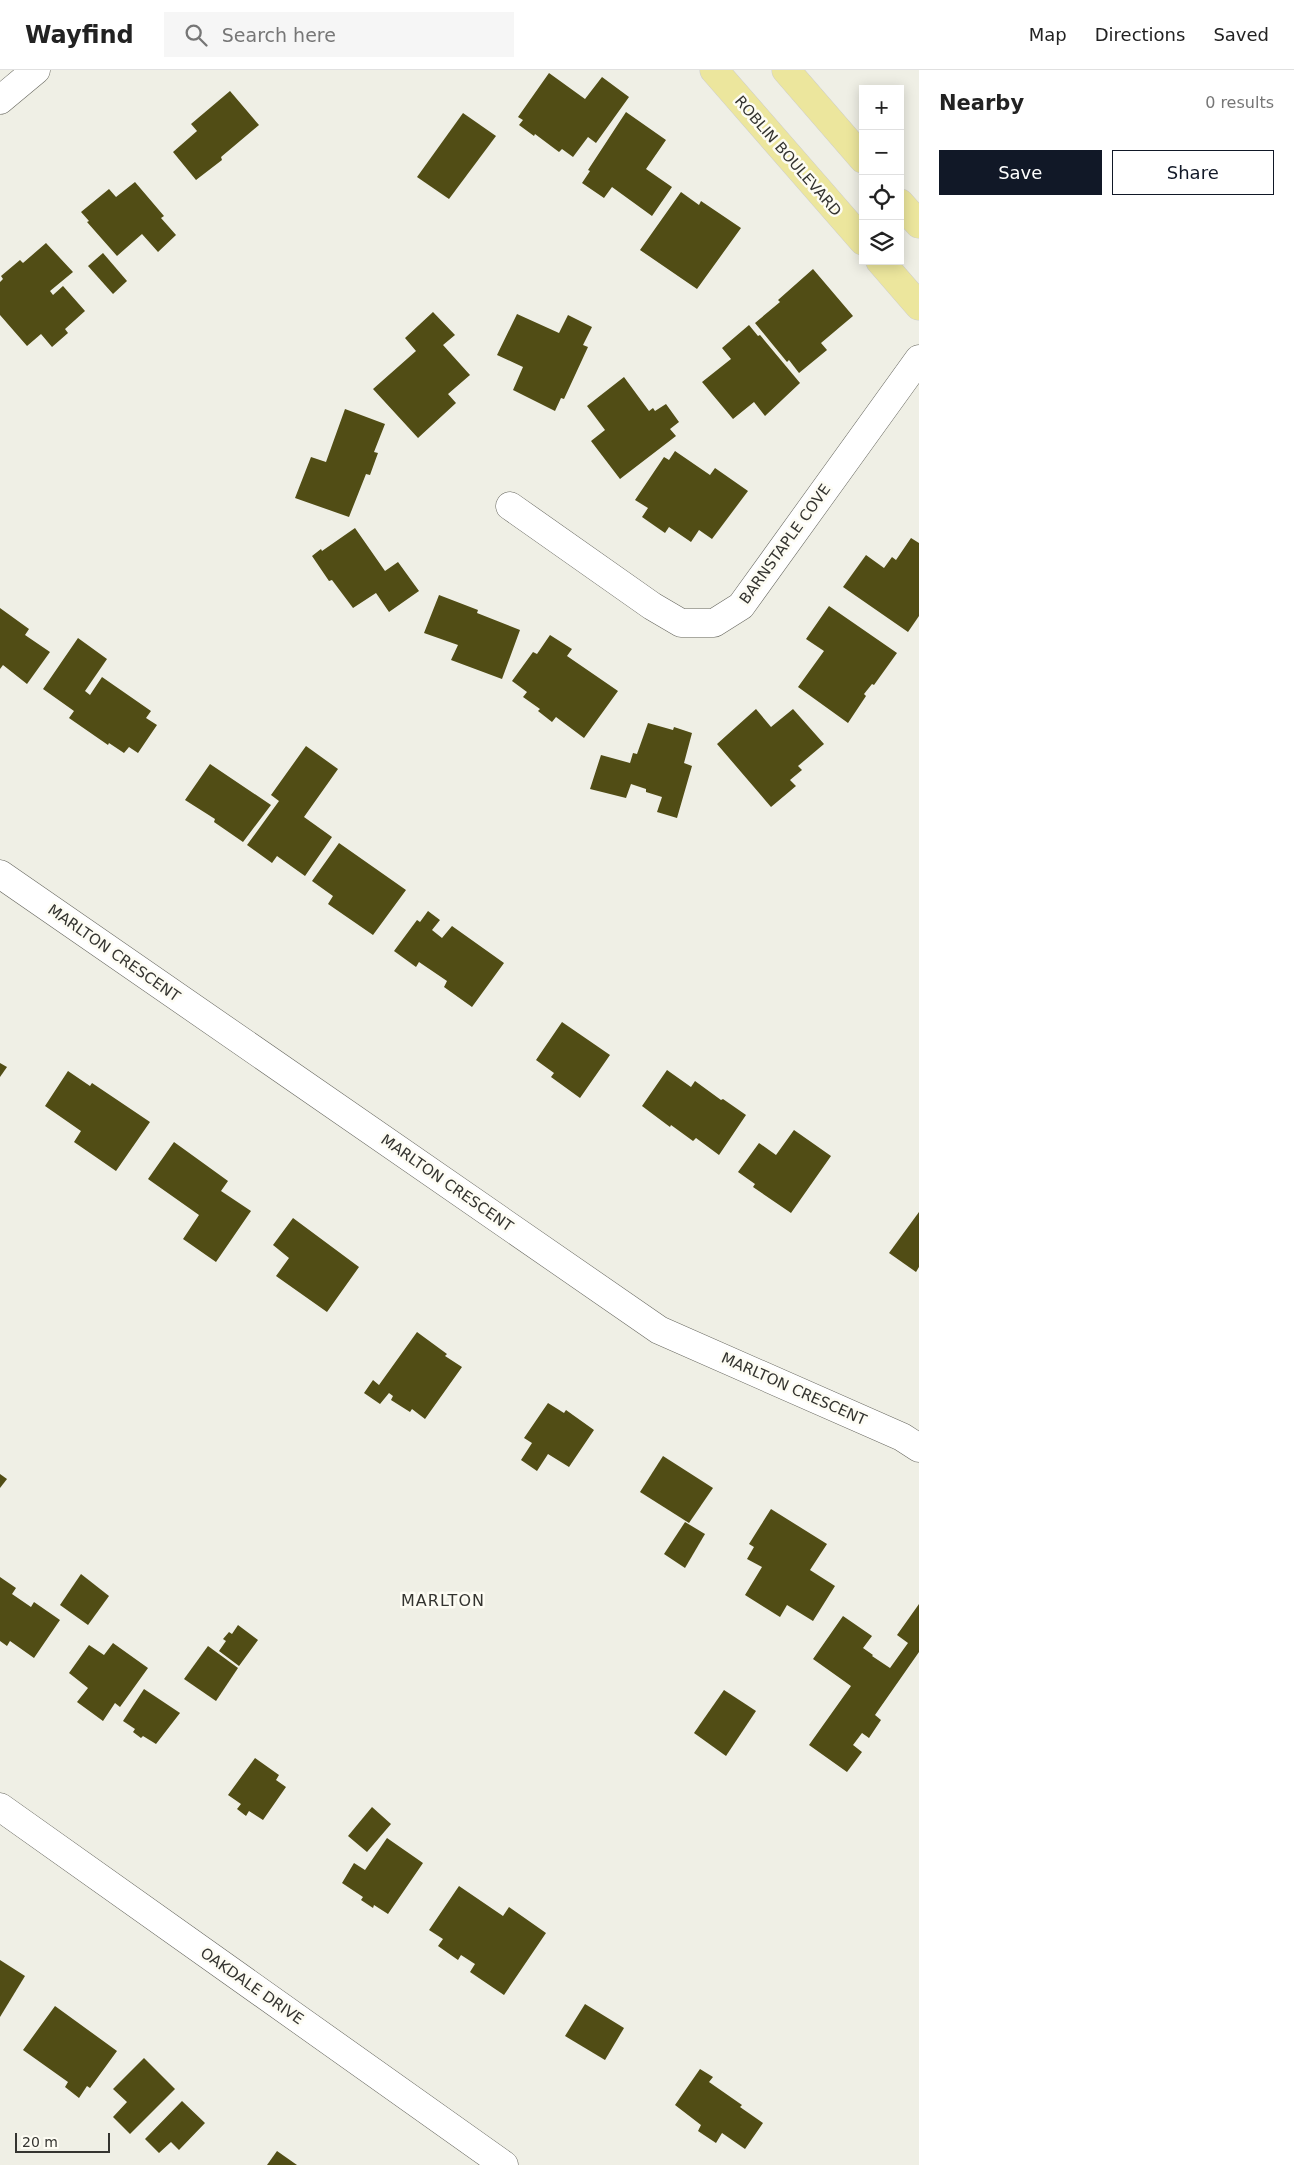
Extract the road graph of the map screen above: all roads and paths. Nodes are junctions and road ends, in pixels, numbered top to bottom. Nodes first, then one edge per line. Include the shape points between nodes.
1 (36, 70) edge
2 (714, 70) edge
3 (786, 70) edge
4 (0, 100) edge
5 (859, 154) edge
6 (904, 207) edge
7 (919, 224) edge
8 (859, 236) edge
9 (883, 265) edge
10 (919, 306) edge
11 (919, 359) edge
12 (510, 506) dead end
13 (0, 874) edge
14 (919, 1448) edge
15 (0, 1807) edge
16 (504, 2165) edge

1 - 4 street
2 - 8 main road, ROBLIN BOULEVARD
3 - 5 main road
6 - 7 main road
9 - 10 main road
11 - 12 street, BARNSTAPLE COVE via 742,606 714,623 681,623
13 - 14 street, MARLTON CRESCENT via 659,1330 902,1437
15 - 16 street, OAKDALE DRIVE

